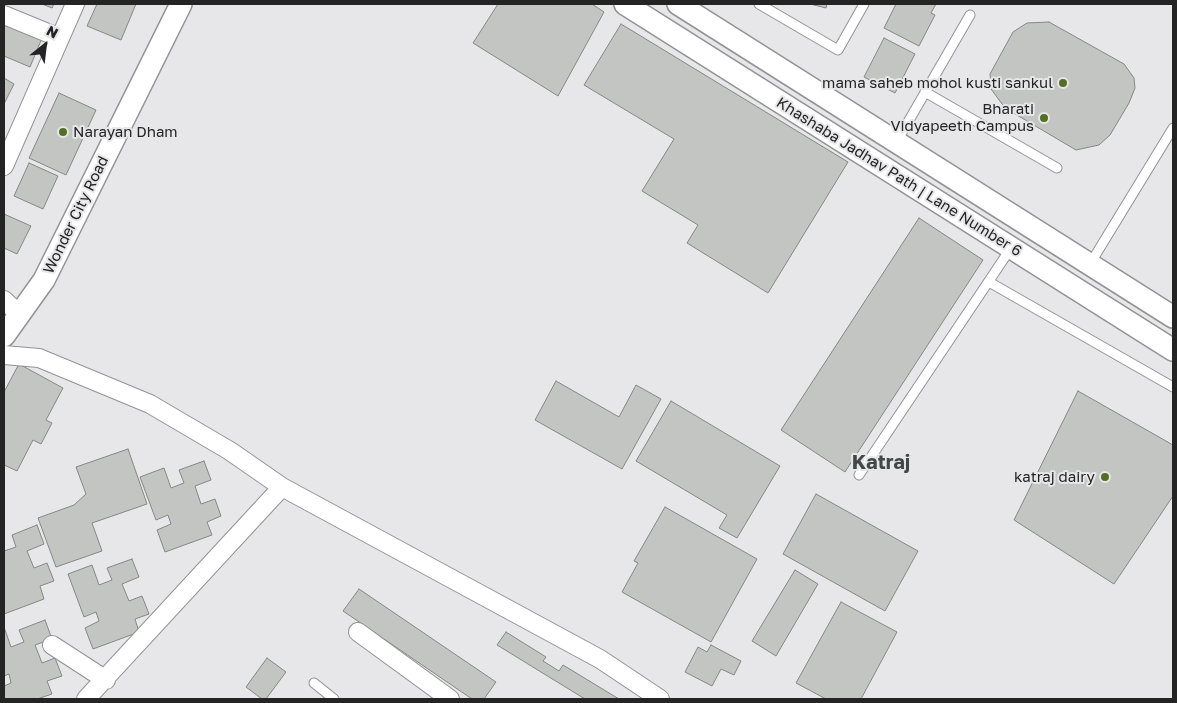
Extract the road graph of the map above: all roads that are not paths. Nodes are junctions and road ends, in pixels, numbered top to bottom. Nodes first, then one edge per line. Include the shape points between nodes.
1 (75, 4) edge
2 (181, 4) edge
3 (678, 4) edge
4 (759, 4) edge
5 (864, 4) edge
6 (638, 9) edge
7 (4, 15) edge
8 (970, 15) dead end
9 (60, 38) junction
10 (925, 92) junction
11 (1173, 128) edge
12 (897, 141) junction
13 (4, 166) edge
14 (1057, 168) dead end
15 (1012, 248) junction
16 (1090, 264) junction
17 (989, 282) junction
18 (12, 307) edge
19 (1173, 317) edge
20 (4, 336) edge
21 (1173, 350) edge
22 (4, 355) edge
23 (1173, 387) edge
24 (859, 475) dead end
25 (282, 487) junction
26 (358, 632) dead end
27 (52, 645) dead end
28 (106, 680) junction
29 (314, 682) dead end
30 (86, 699) edge
31 (334, 699) edge
32 (450, 699) edge
33 (660, 699) edge

1 - 9 street
2 - 18 street, Wonder City Road via 44,280
3 - 12 street, Khashaba Jadhav Path | Lane Number 6
4 - 5 lane via 838,50
6 - 15 street, Khashaba Jadhav Path | Lane Number 6
7 - 9 street
8 - 10 lane
9 - 13 street
10 - 12 lane
10 - 14 lane
11 - 16 lane
12 - 16 street, Khashaba Jadhav Path | Lane Number 6
15 - 17 lane
15 - 21 street, Khashaba Jadhav Path | Lane Number 6
16 - 19 street, Khashaba Jadhav Path | Lane Number 6
17 - 23 lane
17 - 24 lane
18 - 20 street, Wonder City Road
22 - 25 street via 39,358 150,404 230,451
25 - 28 street
25 - 33 street via 600,659
26 - 32 street
27 - 28 street
28 - 30 street
29 - 31 lane

